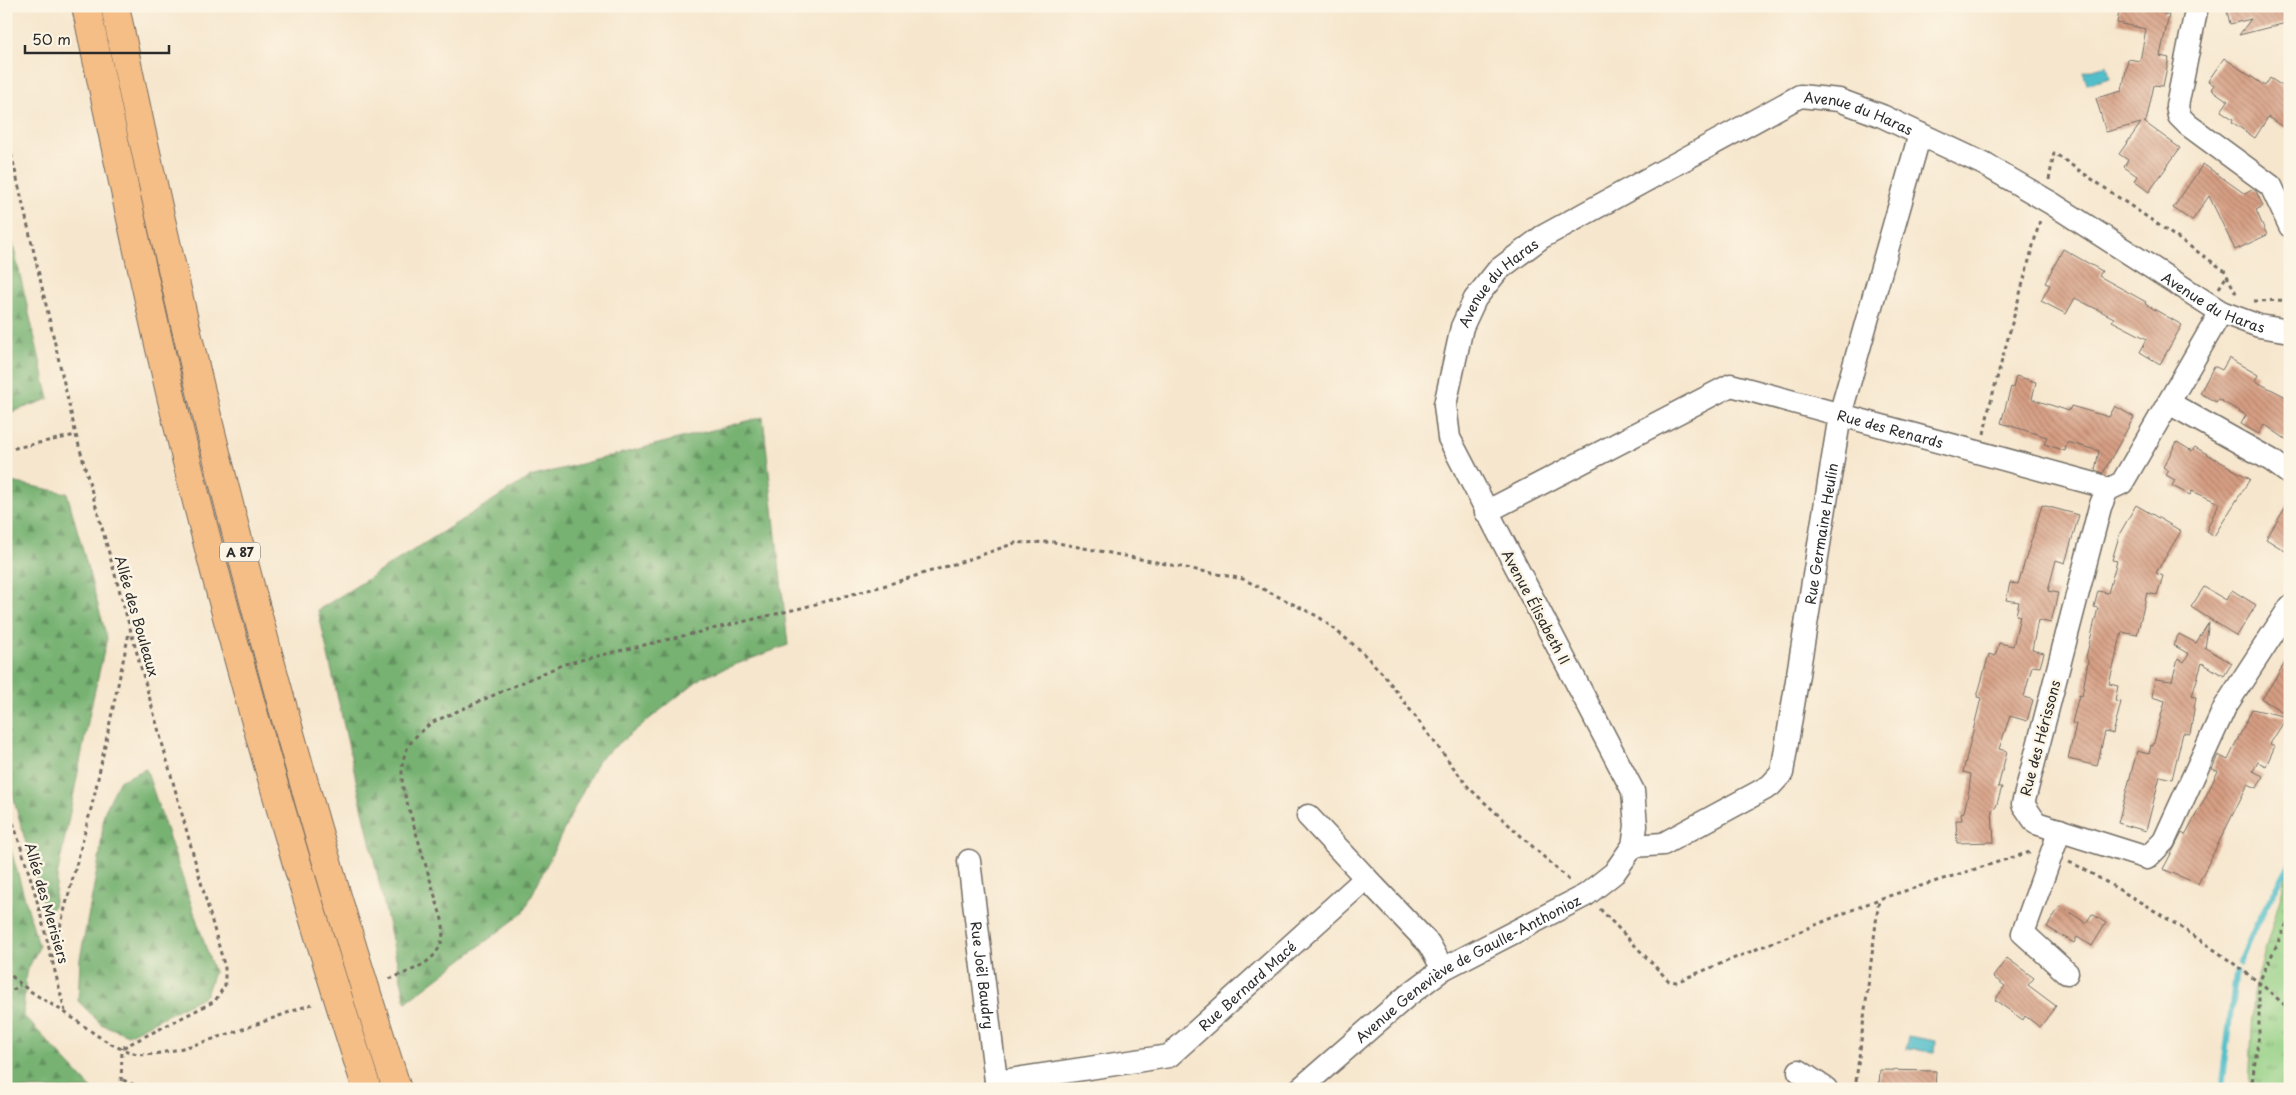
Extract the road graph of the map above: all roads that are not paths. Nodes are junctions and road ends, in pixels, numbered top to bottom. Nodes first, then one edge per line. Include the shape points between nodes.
1 (86, 6) edge
2 (115, 6) edge
3 (2197, 6) edge
4 (1920, 134) junction
5 (2290, 226) edge
6 (2221, 312) junction
7 (2290, 331) edge
8 (1453, 365) joint
9 (2169, 403) junction
10 (1840, 415) junction
11 (2290, 474) edge
12 (2107, 490) junction
13 (1486, 512) junction
14 (2290, 607) edge
15 (1308, 816) dead end
16 (2060, 830) junction
17 (1632, 846) junction
18 (969, 861) dead end
19 (1366, 878) junction
20 (1443, 969) junction
21 (2067, 973) dead end
22 (1799, 1071) dead end
23 (996, 1085) edge
24 (367, 1089) edge
25 (398, 1089) edge
26 (1300, 1089) edge
27 (1826, 1089) edge

1 - 24 highway, A 87 via 141,268 212,560 292,849
2 - 25 highway, A 87 via 168,253 240,553 319,840
3 - 5 street via 2177,106 2179,116 2271,186
4 - 6 street, Avenue du Haras via 1984,164 2045,200
4 - 8 street, Avenue du Haras via 1838,100 1800,96 1542,237 1498,270 1472,306 1462,327
4 - 10 street, Rue Germaine Heulin
6 - 7 street, Avenue du Haras via 2259,326
6 - 9 street
8 - 13 street, Avenue Élisabeth II via 1445,405 1449,438
9 - 11 street
9 - 12 street via 2122,483
10 - 12 street, Rue des Renards via 1982,452
10 - 13 street, Rue des Renards via 1731,385
10 - 17 street, Rue Germaine Heulin via 1782,773 1770,786 1663,844
12 - 16 street, Rue des Hérissons via 2023,804 2036,823
13 - 17 street, Avenue Élisabeth II via 1633,791 1636,826
14 - 16 street, Rue des Hérissons via 2225,707 2164,841 2148,858
15 - 19 street
16 - 21 street via 2023,933
17 - 20 street, Avenue Geneviève de Gaulle-Anthonioz via 1614,873 1586,895
18 - 23 street, Rue Joël Baudry
19 - 20 street via 1429,944
19 - 23 street, Rue Bernard Macé via 1168,1056
20 - 26 street, Avenue Geneviève de Gaulle-Anthonioz
22 - 27 street

